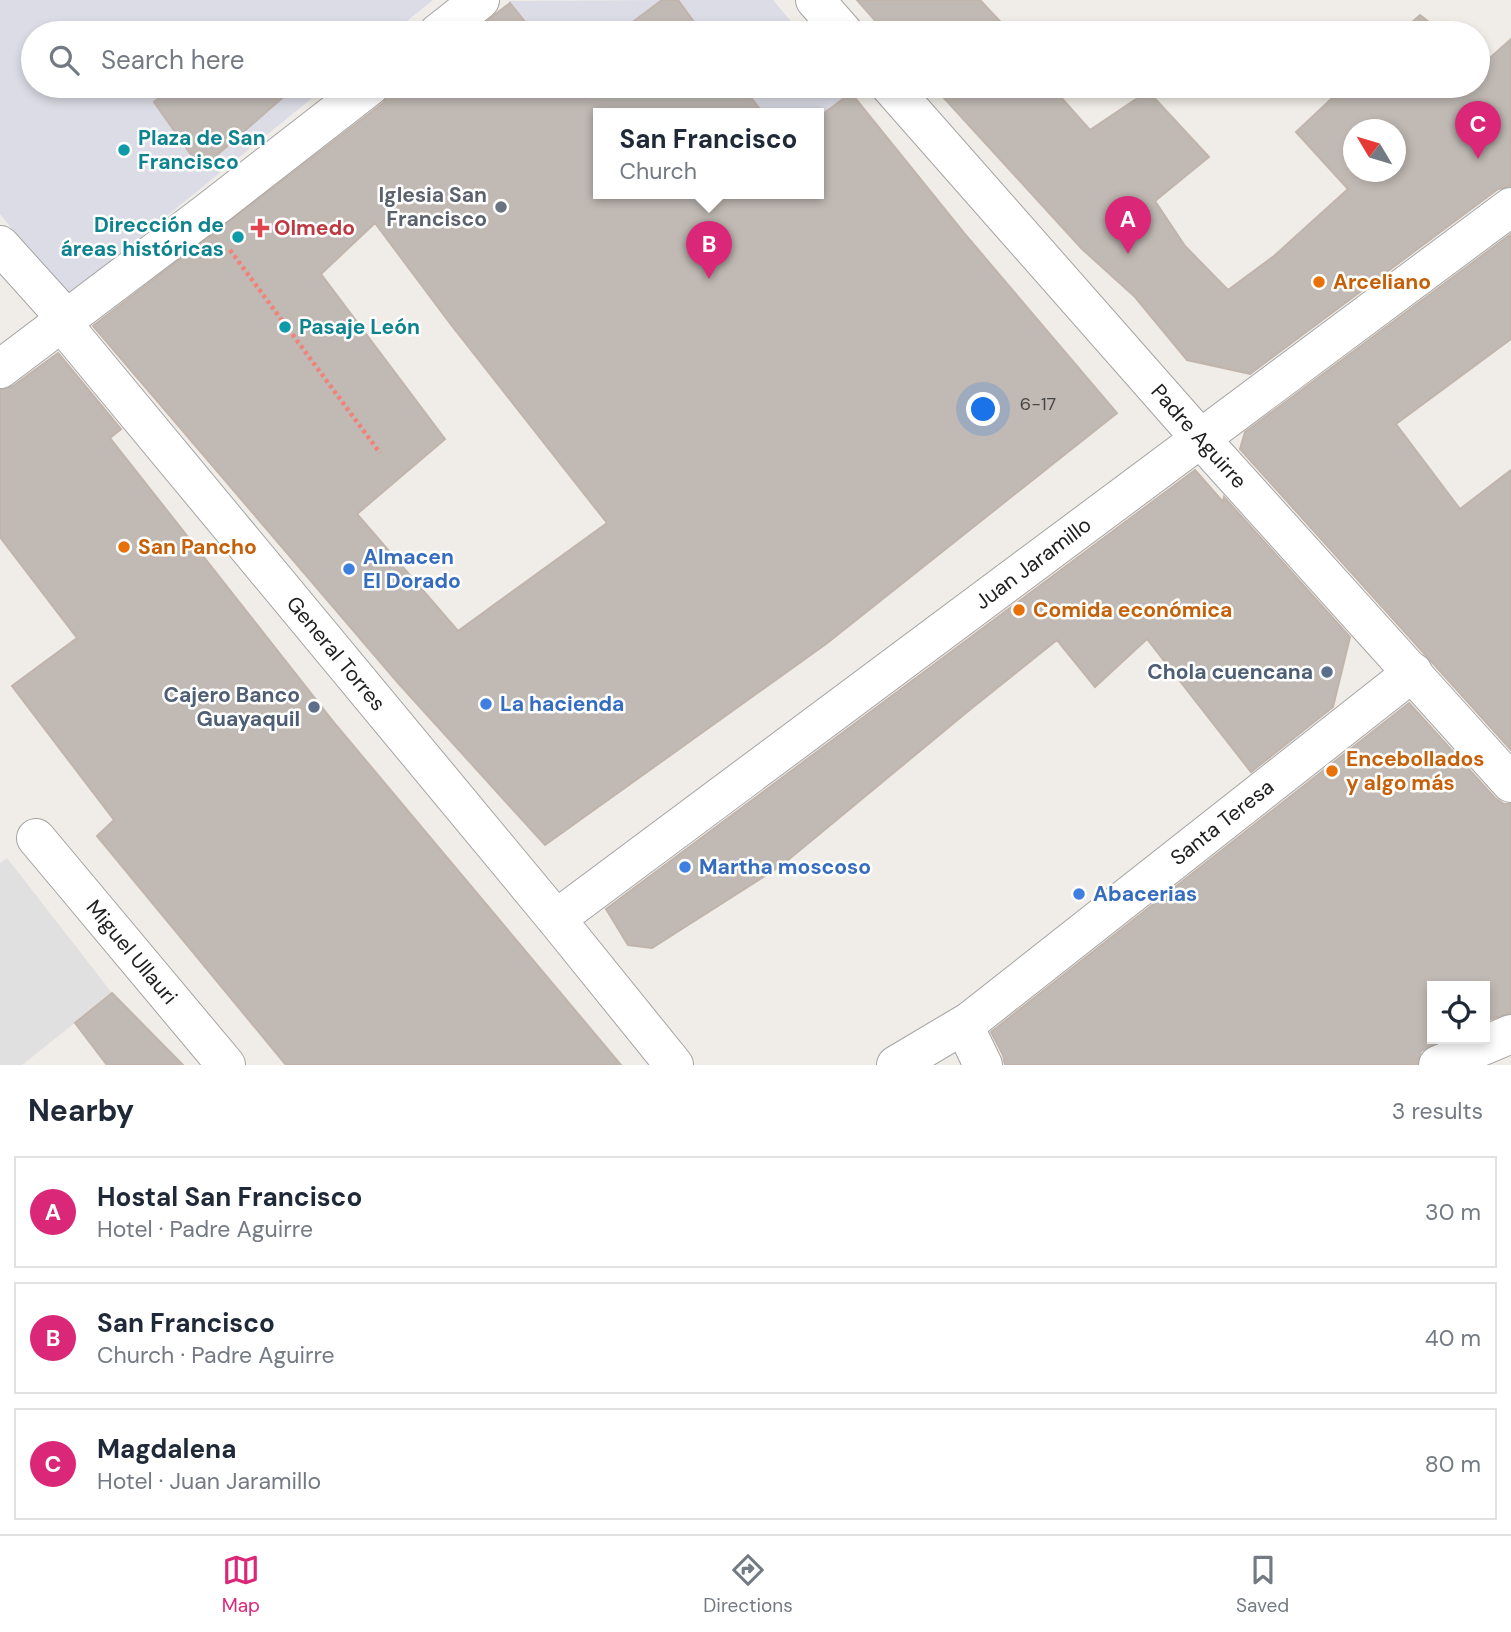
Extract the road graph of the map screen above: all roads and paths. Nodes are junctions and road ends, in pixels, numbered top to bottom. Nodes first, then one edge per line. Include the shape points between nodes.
1 (480, 0) edge
2 (815, 0) edge
3 (453, 21) edge
4 (833, 21) edge
5 (355, 98) edge
6 (901, 98) edge
7 (1511, 207) edge
8 (204, 215) junction
9 (0, 245) edge
10 (61, 322) junction
11 (0, 369) edge
12 (1200, 438) junction
13 (380, 453) dead end
14 (1413, 672) junction
15 (1511, 783) edge
16 (36, 838) dead end
17 (556, 919) junction
18 (970, 1021) junction
19 (1511, 1034) edge
20 (226, 1065) edge
21 (674, 1065) edge
22 (896, 1065) edge
23 (983, 1065) edge
24 (1438, 1065) edge

1 - 3 street
2 - 4 street
5 - 8 street
6 - 12 street, Padre Aguirre
7 - 12 street, Juan Jaramillo
8 - 10 street
8 - 13 path
9 - 10 street, General Torres via 55,306
10 - 11 street
10 - 17 street, General Torres
12 - 14 street, Padre Aguirre
12 - 17 street, Juan Jaramillo
14 - 15 street, Padre Aguirre
14 - 18 street, Santa Teresa
16 - 20 street, Miguel Ullauri
17 - 21 street, General Torres
18 - 22 street, Santa Teresa
18 - 23 street via 967,1032
19 - 24 street

